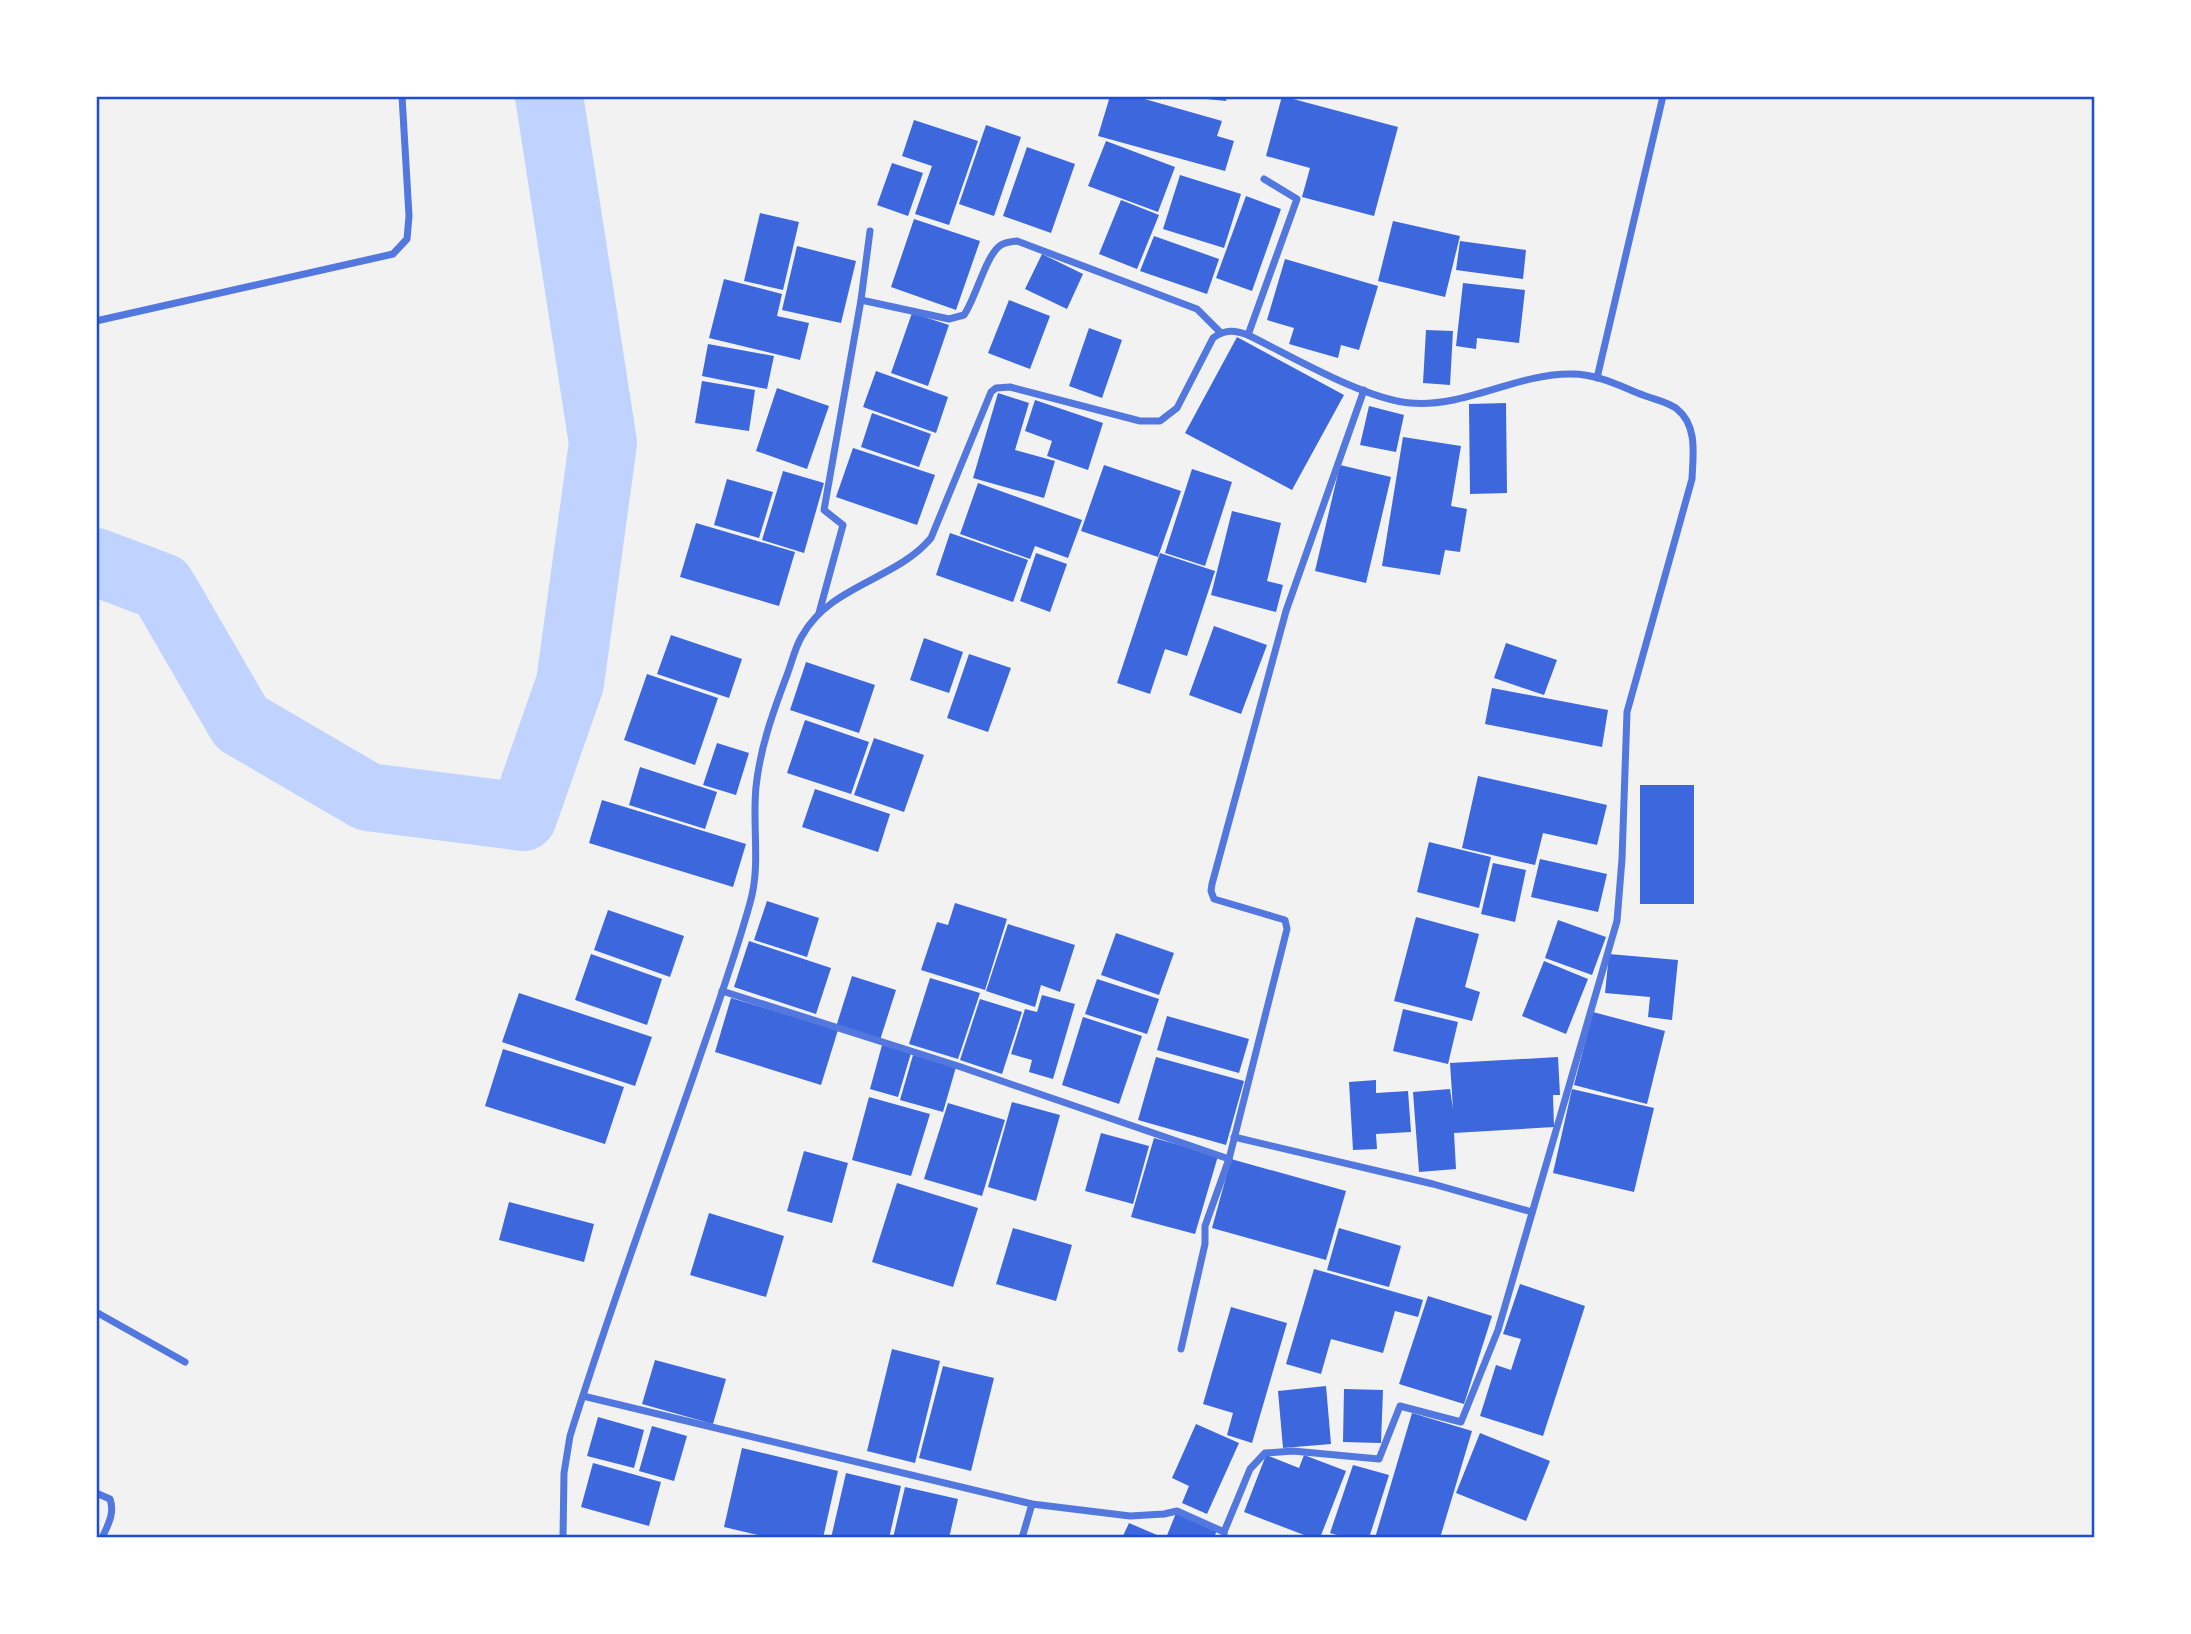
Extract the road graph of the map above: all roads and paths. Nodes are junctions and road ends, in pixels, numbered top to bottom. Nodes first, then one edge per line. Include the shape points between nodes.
1 (402, 96) edge
2 (1663, 96) edge
3 (1264, 179) dead end
4 (870, 231) dead end
5 (861, 300) junction
6 (96, 321) edge
7 (1220, 332) junction
8 (1248, 335) junction
9 (1597, 378) junction
10 (1364, 390) junction
11 (819, 613) junction
12 (722, 991) junction
13 (1234, 1137) junction
14 (1229, 1159) junction
15 (1532, 1212) junction
16 (96, 1312) edge
17 (1181, 1349) dead end
18 (185, 1363) dead end
19 (583, 1396) junction
20 (96, 1493) edge
21 (1032, 1504) junction
22 (1224, 1535) edge
23 (102, 1538) edge
24 (563, 1538) edge
25 (1022, 1538) edge

1 - 6 street via 409,216 407,239 393,254
2 - 9 street
3 - 8 street via 1297,200
4 - 5 street
5 - 7 street via 949,319 964,315 993,251 1003,243 1017,241 1197,309
5 - 11 street via 824,510 842,525
7 - 8 street
7 - 11 street via 1177,408 1160,421 1140,421 1010,387 996,388 987,397 931,538 909,559
8 - 10 street
9 - 10 street via 1545,376 1445,401 1409,403
9 - 15 street via 1676,408 1689,423 1694,447 1692,479 1627,712 1617,921
10 - 13 street via 1286,611 1212,884 1214,898 1287,924
11 - 12 street via 802,636 762,750 755,789 751,900
12 - 14 street
12 - 19 street
13 - 14 street
13 - 15 street
14 - 17 street via 1205,1226
15 - 22 street via 1498,1330 1461,1423 1400,1406 1379,1459 1265,1453 1250,1469
16 - 18 street
19 - 21 street
19 - 24 street via 566,1454
20 - 23 street via 110,1499 112,1506
21 - 22 street via 1130,1516 1177,1511
21 - 25 street

